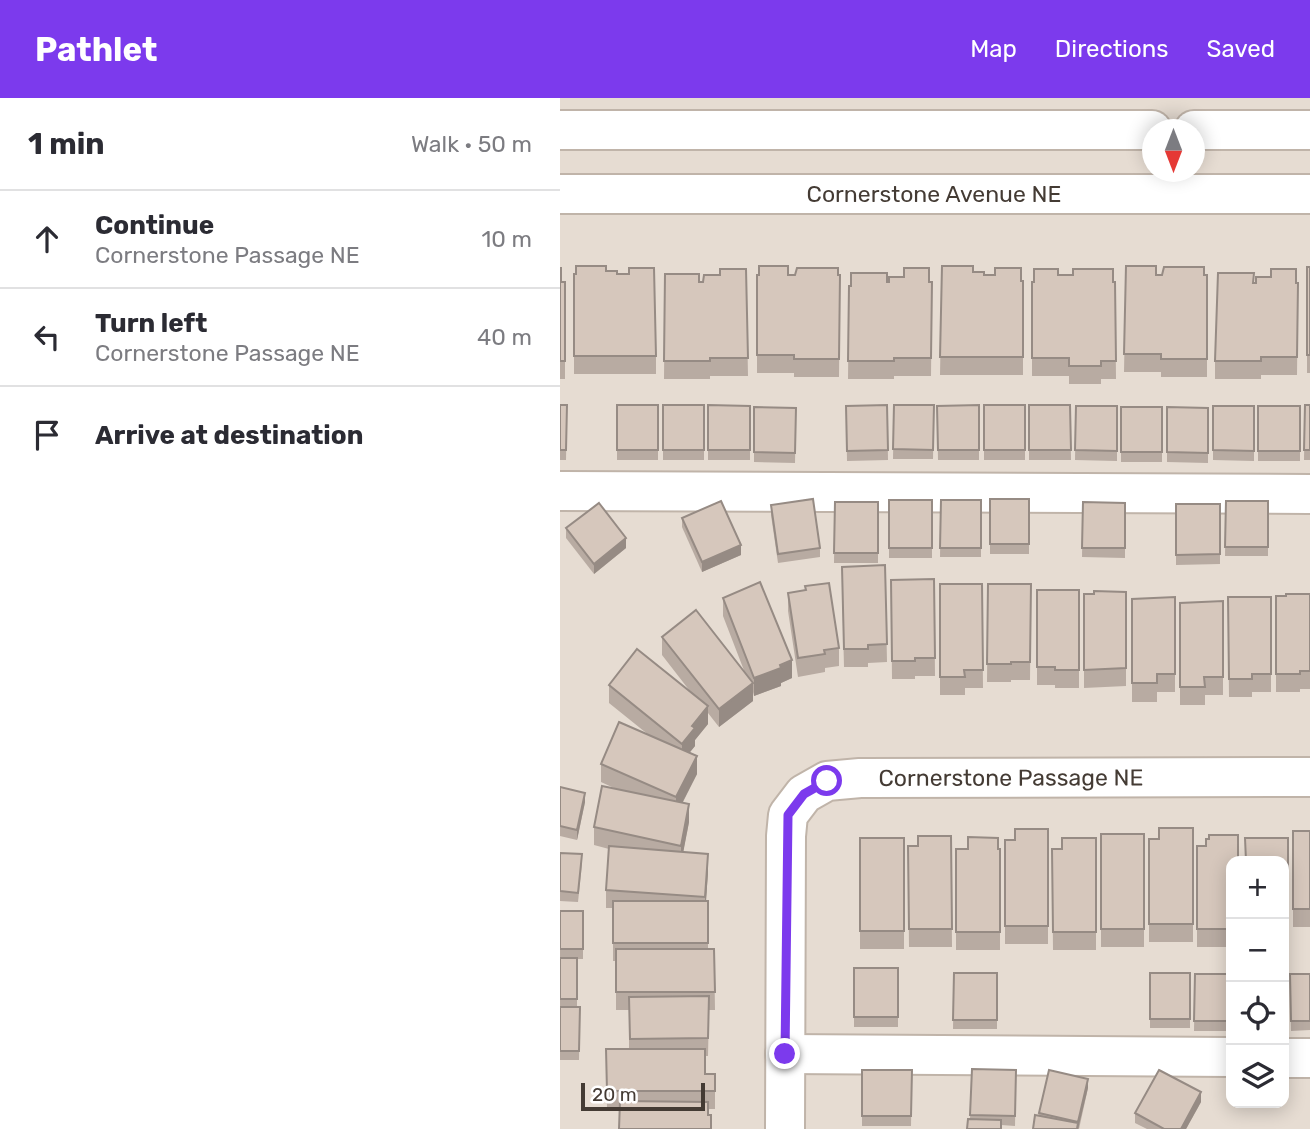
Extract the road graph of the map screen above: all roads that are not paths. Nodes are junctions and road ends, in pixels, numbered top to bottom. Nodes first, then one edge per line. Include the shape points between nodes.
1 (560, 130) edge
2 (1142, 130) edge
3 (1205, 130) edge
4 (1310, 130) edge
5 (560, 194) edge
6 (1310, 194) edge
7 (560, 491) edge
8 (1310, 494) edge
9 (1310, 777) edge
10 (785, 1054) junction
11 (1226, 1057) edge
12 (1289, 1058) edge
13 (1310, 1058) edge
14 (785, 1129) edge

1 - 2 street
3 - 4 street
5 - 6 street, Cornerstone Avenue NE
7 - 8 street
9 - 10 street, Cornerstone Passage NE via 827,781 804,794 788,815
10 - 11 street
10 - 14 street, Cornerstone Passage NE
12 - 13 street

